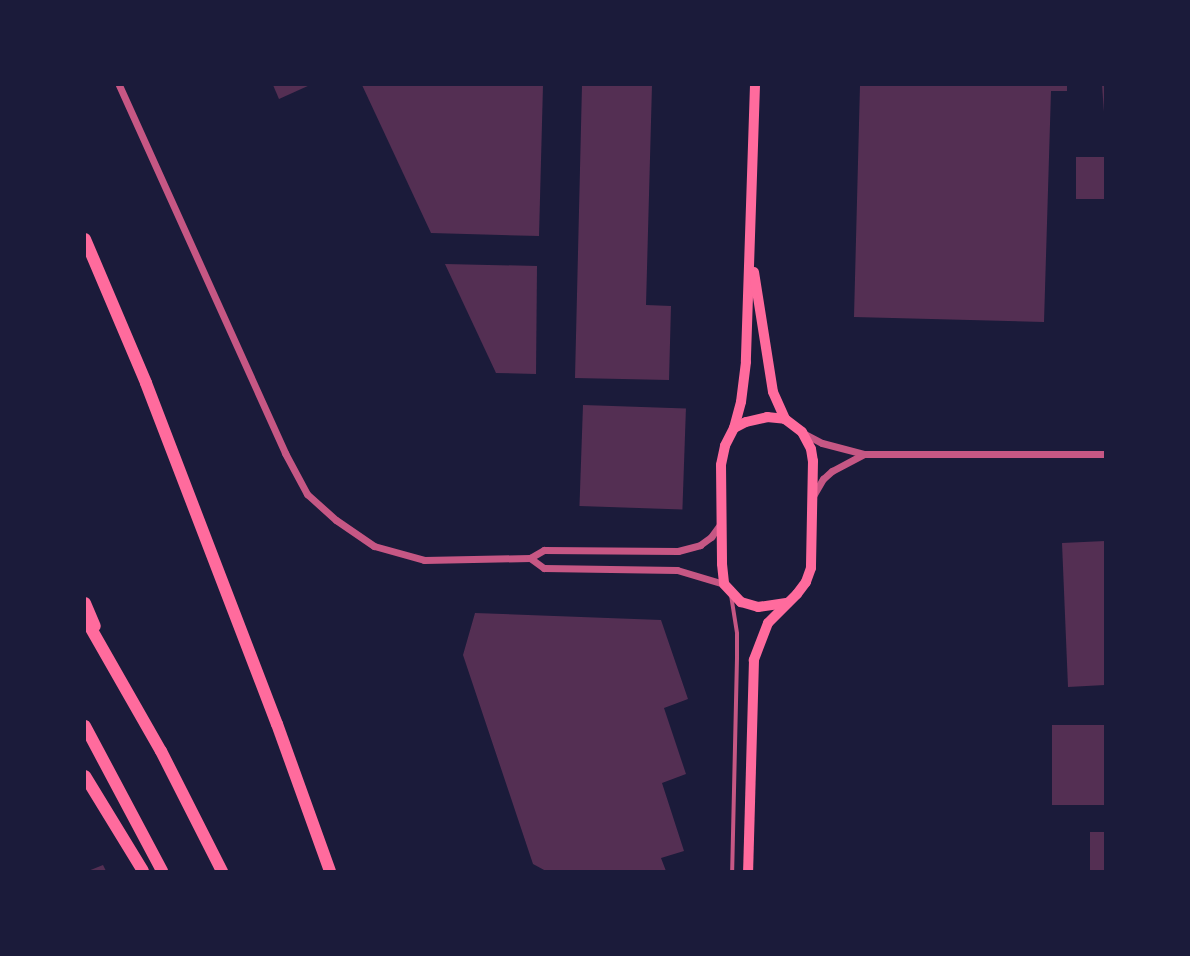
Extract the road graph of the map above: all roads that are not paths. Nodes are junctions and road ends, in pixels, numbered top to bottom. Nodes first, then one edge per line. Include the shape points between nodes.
1 (119, 85) edge
2 (755, 85) edge
3 (85, 240) edge
4 (751, 244) junction
5 (785, 419) junction
6 (734, 428) junction
7 (802, 432) junction
8 (864, 454) junction
9 (1105, 454) edge
10 (812, 497) junction
11 (721, 523) junction
12 (530, 558) junction
13 (727, 588) junction
14 (85, 603) edge
15 (788, 603) junction
16 (85, 618) edge
17 (110, 660) junction
18 (85, 726) edge
19 (85, 776) edge
20 (143, 871) edge
21 (162, 871) edge
22 (222, 871) edge
23 (330, 871) edge
24 (732, 871) edge
25 (748, 871) edge

1 - 12 street via 285,453 307,494 336,520 374,546 424,560
2 - 4 main road
3 - 23 highway via 146,383 277,724
4 - 5 main road via 772,392
4 - 6 main road via 746,362 741,402
5 - 6 main road via 767,418 746,422
5 - 7 main road
6 - 11 main road via 725,446 721,465
7 - 8 street via 822,443
7 - 10 main road via 812,449
8 - 9 street
8 - 10 street via 832,471 823,479
10 - 15 main road via 811,568 806,582
11 - 12 street via 711,537 700,545 678,551 544,550
11 - 13 main road
12 - 13 street via 544,568 677,570
13 - 15 main road via 747,606 769,607
13 - 24 street via 737,634
14 - 17 highway
15 - 25 main road via 768,622 754,660
16 - 17 highway
17 - 22 highway
18 - 21 highway
19 - 20 highway

